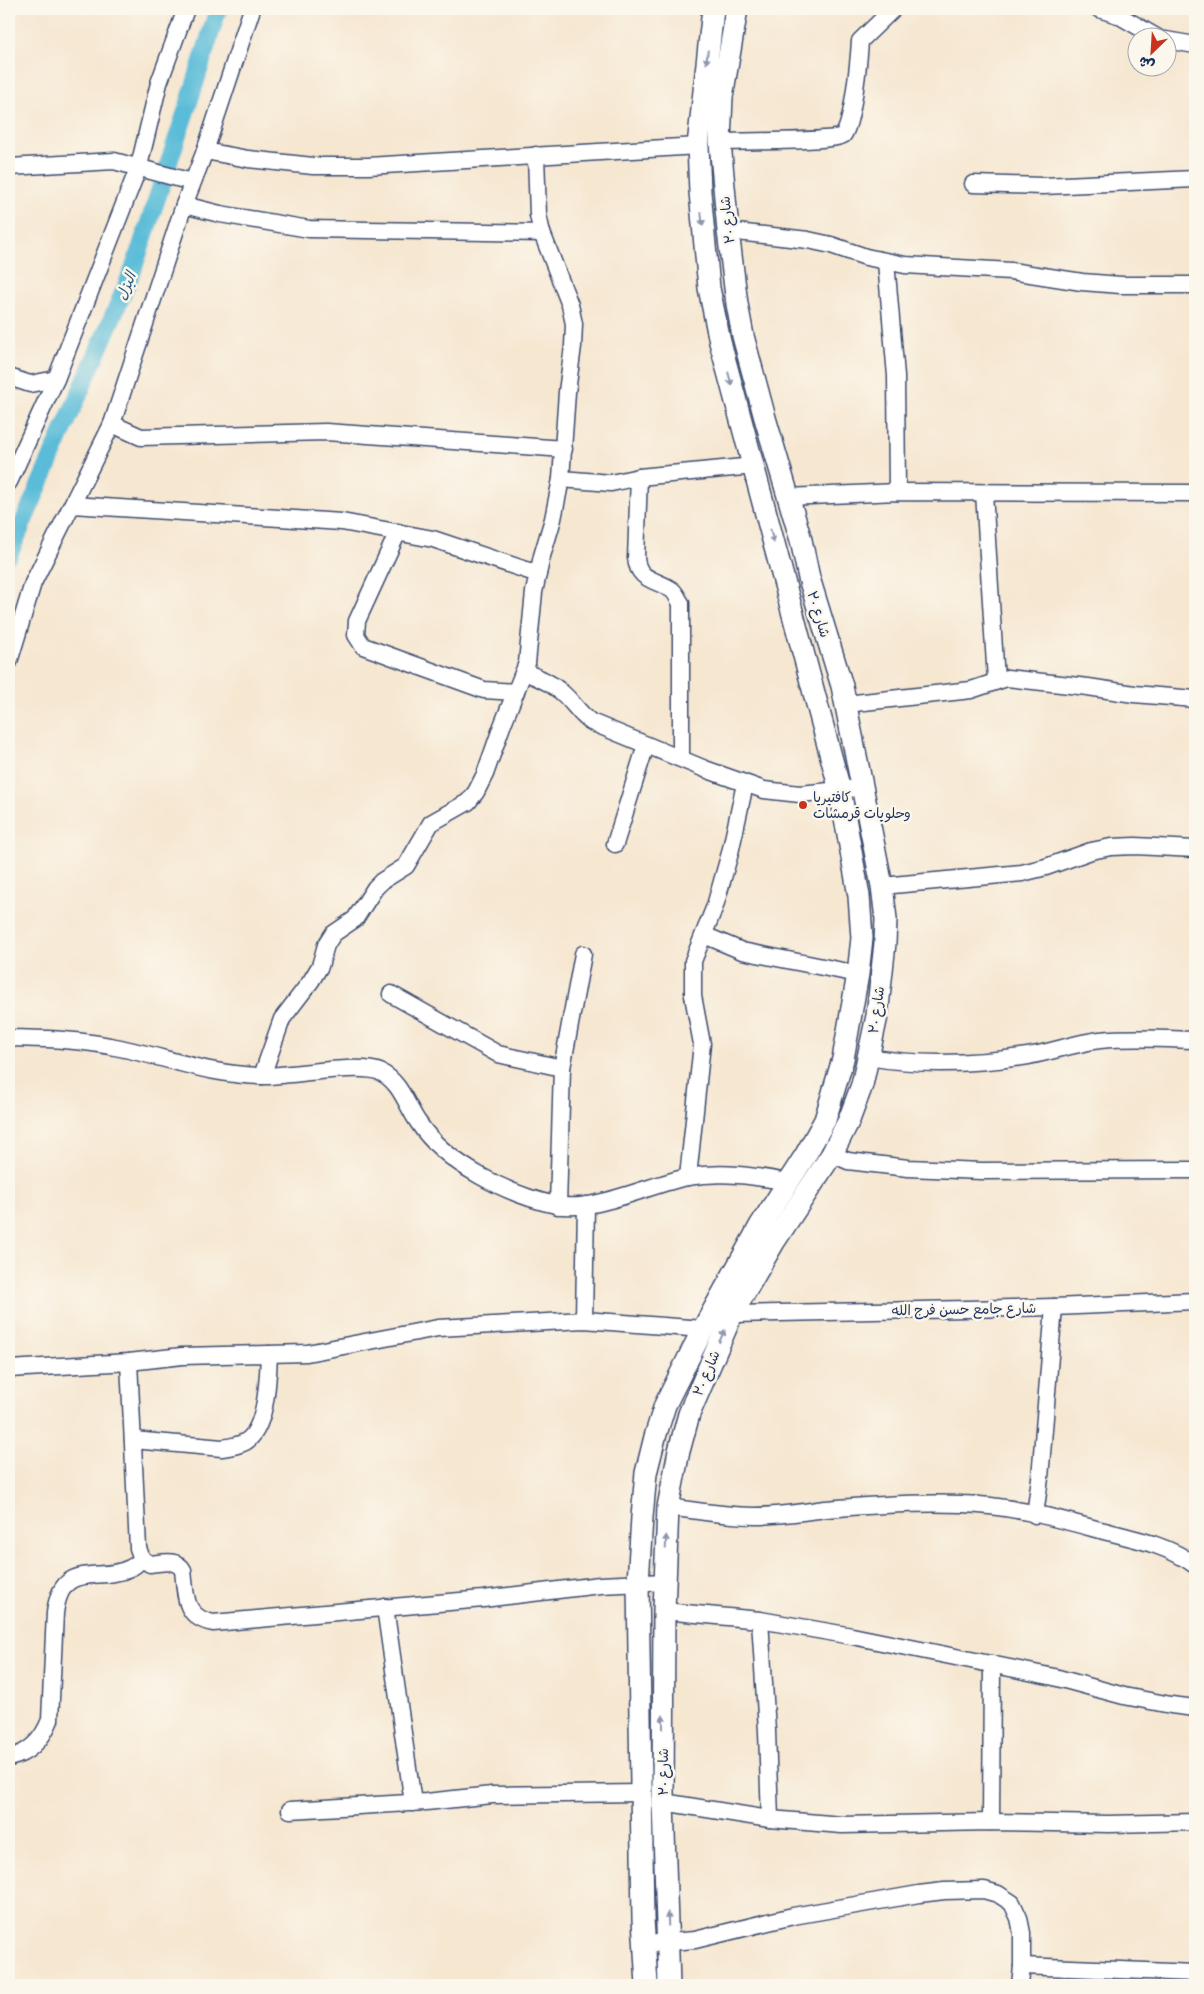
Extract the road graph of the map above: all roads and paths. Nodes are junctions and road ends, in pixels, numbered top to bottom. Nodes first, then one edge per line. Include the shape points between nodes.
1 (186, 9) edge
2 (252, 9) edge
3 (713, 9) edge
4 (737, 9) edge
5 (893, 9) edge
6 (1099, 9) edge
7 (1141, 28) edge
8 (1176, 42) edge
9 (1195, 45) edge
10 (720, 142) junction
11 (698, 146) junction
12 (205, 151) junction
13 (536, 155) junction
14 (139, 166) junction
15 (9, 167) edge
16 (1195, 179) edge
17 (192, 182) junction
18 (973, 184) dead end
19 (184, 205) junction
20 (728, 231) junction
21 (542, 234) junction
22 (886, 262) junction
23 (1195, 285) edge
24 (743, 336) junction
25 (720, 342) junction
26 (9, 377) edge
27 (56, 379) junction
28 (112, 424) junction
29 (564, 449) junction
30 (754, 466) junction
31 (639, 477) junction
32 (561, 479) junction
33 (9, 482) edge
34 (896, 492) junction
35 (984, 493) junction
36 (1195, 493) edge
37 (788, 497) junction
38 (72, 505) junction
39 (398, 532) junction
40 (538, 574) junction
41 (9, 662) edge
42 (525, 672) junction
43 (996, 680) junction
44 (516, 692) junction
45 (1195, 700) edge
46 (846, 704) junction
47 (646, 745) junction
48 (681, 758) junction
49 (744, 784) junction
50 (863, 788) junction
51 (840, 790) junction
52 (615, 844) dead end
53 (1195, 849) edge
54 (882, 886) junction
55 (704, 935) junction
56 (583, 954) dead end
57 (858, 974) junction
58 (391, 994) dead end
59 (9, 1038) edge
60 (1195, 1040) edge
61 (868, 1057) junction
62 (562, 1068) junction
63 (262, 1076) junction
64 (832, 1154) junction
65 (1195, 1170) edge
66 (688, 1177) junction
67 (788, 1182) junction
68 (586, 1205) junction
69 (558, 1206) junction
70 (1195, 1301) edge
71 (1054, 1307) junction
72 (732, 1314) junction
73 (584, 1320) junction
74 (702, 1329) junction
75 (269, 1354) junction
76 (129, 1362) junction
77 (9, 1369) edge
78 (133, 1440) junction
79 (668, 1507) junction
80 (1035, 1515) junction
81 (142, 1559) junction
82 (1195, 1565) edge
83 (665, 1582) junction
84 (638, 1583) junction
85 (385, 1608) junction
86 (664, 1611) junction
87 (760, 1620) junction
88 (992, 1664) junction
89 (1195, 1708) edge
90 (9, 1758) edge
91 (642, 1793) junction
92 (663, 1802) junction
93 (413, 1803) junction
94 (290, 1810) dead end
95 (770, 1819) junction
96 (991, 1822) junction
97 (1195, 1822) edge
98 (645, 1943) junction
99 (669, 1943) junction
100 (1022, 1966) junction
101 (1195, 1973) edge
102 (647, 1985) edge
103 (669, 1985) edge
104 (1020, 1985) edge

1 - 14 street via 159,83
2 - 12 street
3 -> 11 street, شارع ٣٠
4 - 10 street, شارع ٣٠ via 722,97
5 - 10 street via 860,41 856,87 848,122 841,136
6 - 7 street
8 - 9 street
10 - 20 street, شارع ٣٠
11 - 13 street
11 -> 25 street, شارع ٣٠ via 709,288
12 - 13 street via 313,166 368,166
12 - 17 street
13 - 21 street via 538,215
14 - 15 street via 114,161
14 - 17 street
14 - 27 street
16 - 18 street via 1043,186
17 - 19 street
19 - 21 street via 309,229
19 - 28 street
20 - 22 street via 808,240
20 - 24 street, شارع ٣٠
21 - 29 street via 574,324 566,392
22 - 23 street via 1011,271 1121,285
22 - 34 street via 896,376
24 - 25 street
24 - 37 street, شارع ٣٠
25 -> 30 street, شارع ٣٠
26 - 27 street via 30,384
27 - 33 street
28 - 29 street via 141,437 326,432
28 - 38 street
29 - 32 street
30 - 31 street
30 -> 51 street, شارع ٣٠
31 - 32 street via 610,483
31 - 48 street via 637,568 643,576 673,591 681,603
32 - 40 street
34 - 35 street
34 - 37 street
35 - 36 street
35 - 43 street
37 - 46 street, شارع ٣٠
38 - 39 street via 342,522
38 - 41 street via 33,583
39 - 40 street via 433,539
39 - 44 street via 357,621 356,635 363,646 484,690
40 - 42 street
42 - 44 street
42 - 47 street via 560,690 591,722
43 - 45 street via 1028,679
43 - 46 street via 971,690
44 - 63 street via 476,792 468,802 431,823 406,866 382,881 355,919 333,934 320,966 282,1019
46 - 50 street, شارع ٣٠
47 - 48 street
47 - 52 street
48 - 49 street
49 - 51 street via 782,793
49 - 55 street via 728,860
50 - 51 street
50 - 54 street, شارع ٣٠
51 - 57 street, شارع ٣٠ via 859,896 862,938
53 - 54 street via 1111,847 1022,873
54 - 61 street, شارع ٣٠ via 885,943 877,1016
55 - 57 street via 742,951
55 - 66 street via 695,955 692,975 702,1044
56 - 62 street
57 - 67 street, شارع ٣٠ via 843,1059 825,1120
58 - 62 street via 498,1054
59 - 63 street via 112,1046 220,1073
60 - 61 street via 1100,1040 1028,1056 974,1062 899,1062
61 - 64 street, شارع ٣٠ via 852,1112
62 - 69 street
63 - 69 street via 360,1069 379,1072 394,1082 432,1141 448,1155 492,1181
64 - 65 street via 848,1161 908,1168
64 - 72 street, شارع ٣٠ via 774,1242
66 - 67 street via 734,1174
66 - 68 street
67 - 74 street, شارع ٣٠
68 - 69 street
68 - 73 street
70 - 71 street, شارع جامع حسن فرج الله
71 - 72 street, شارع جامع حسن فرج الله
71 - 80 street
79 -> 72 street, شارع ٣٠ via 689,1414
73 - 74 street
73 - 75 street via 438,1328 306,1353
74 - 84 street, شارع ٣٠ via 665,1404 655,1437 644,1490
75 - 76 street via 182,1356
75 - 78 street via 268,1381 259,1426 246,1442 222,1448
76 - 77 street
76 - 78 street
78 - 81 street via 138,1548
79 - 80 street via 756,1516 933,1503 1002,1508
83 -> 79 street, شارع ٣٠
80 - 82 street via 1160,1547
81 - 85 street via 150,1564 174,1562 180,1566 187,1604 205,1622
81 - 90 street via 124,1571 80,1577 62,1589 55,1613 50,1720 44,1735 33,1747
83 - 84 street
83 - 86 street, شارع ٣٠
84 - 85 street
84 - 91 street, شارع ٣٠
85 - 93 street
86 - 87 street
92 -> 86 street, شارع ٣٠
87 - 88 street
87 - 95 street
88 - 89 street via 1124,1696
88 - 96 street
91 - 93 street via 492,1795
91 - 98 street, شارع ٣٠
92 - 95 street
99 -> 92 street, شارع ٣٠
93 - 94 street
95 - 96 street via 842,1825
96 - 97 street
98 - 99 street
98 - 102 street, شارع ٣٠
99 - 100 street via 695,1940 793,1916 919,1894 984,1890 1012,1903 1022,1933
99 - 103 street, شارع ٣٠
100 - 101 street
100 - 104 street

